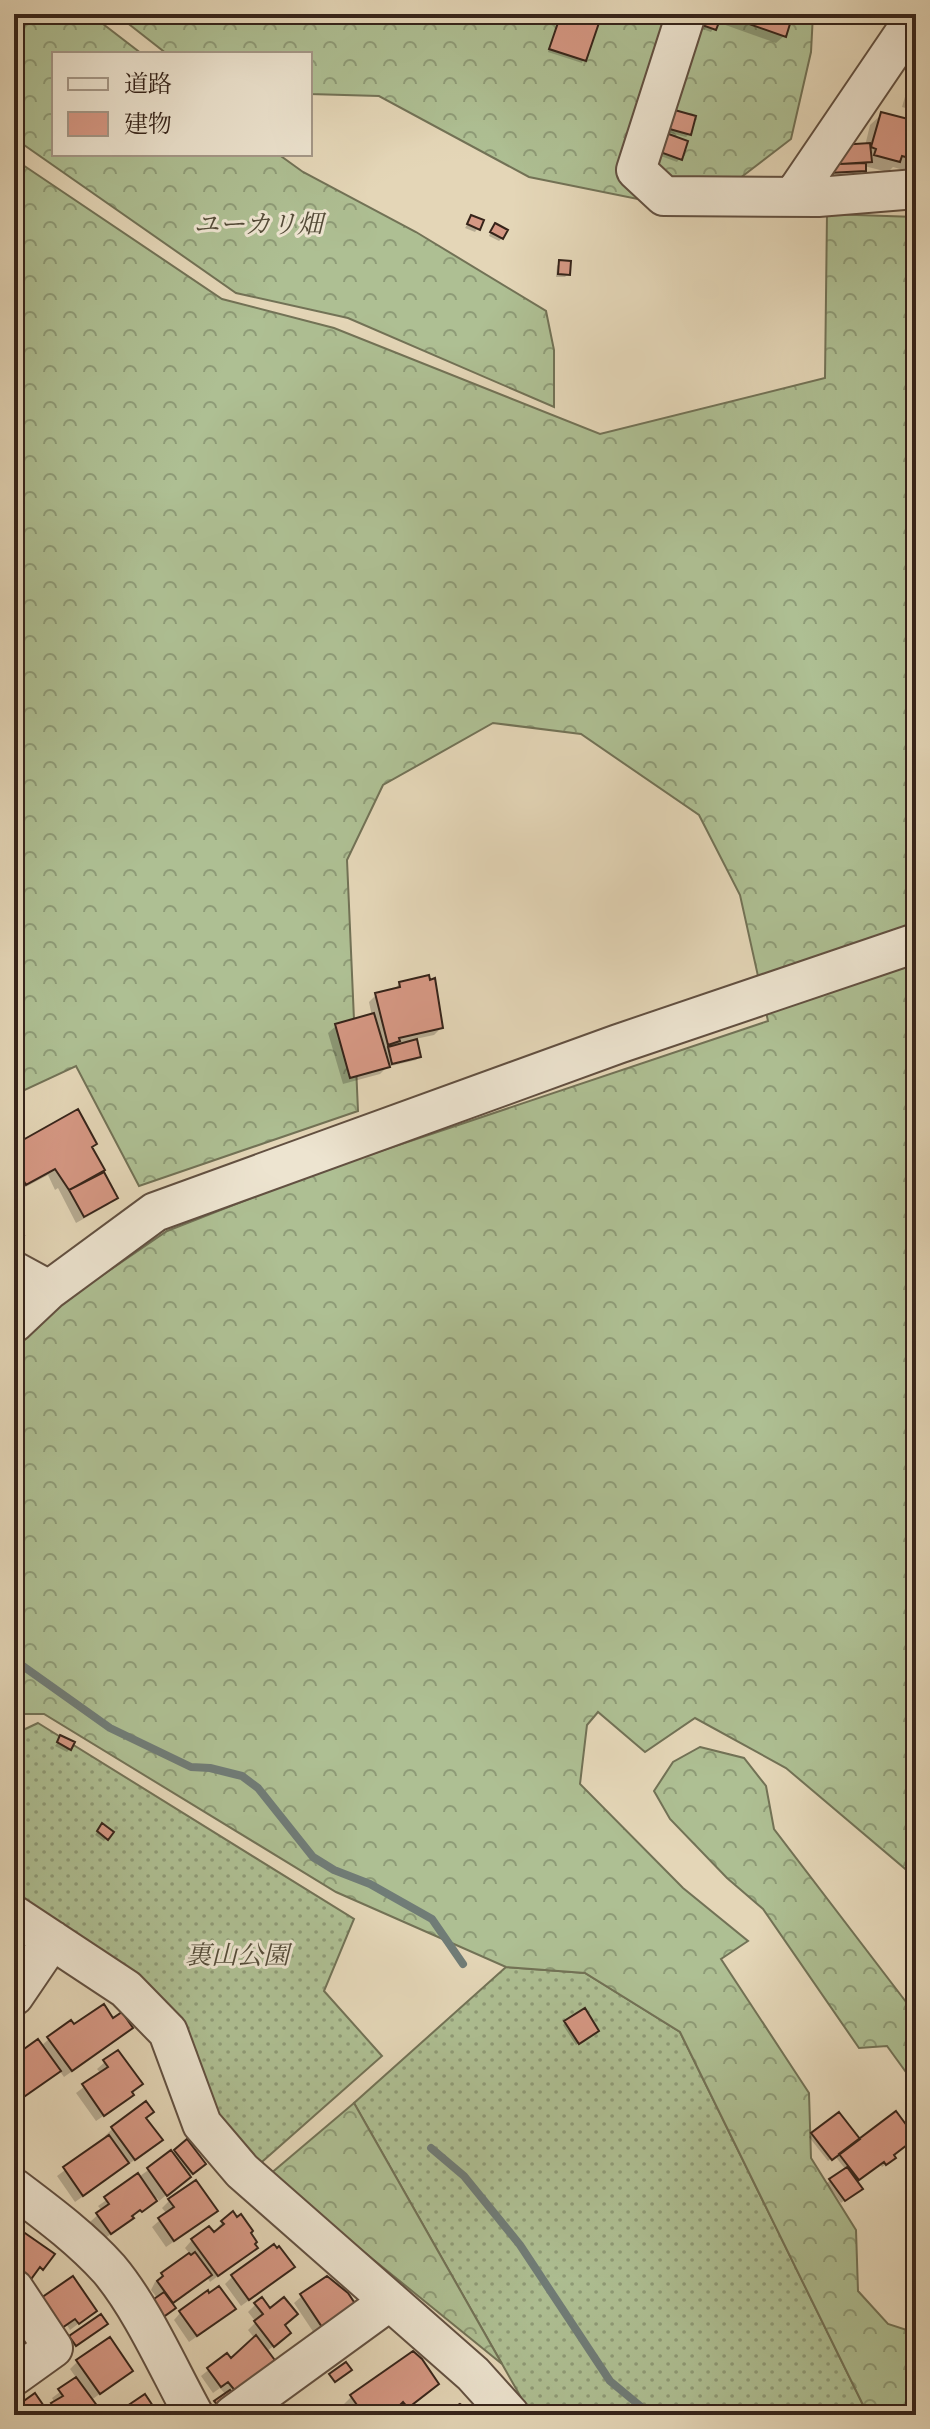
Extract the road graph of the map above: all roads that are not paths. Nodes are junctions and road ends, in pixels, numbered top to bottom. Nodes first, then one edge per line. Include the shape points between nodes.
1 (686, 14) edge
2 (916, 16) edge
3 (916, 189) edge
4 (793, 197) junction
5 (916, 943) edge
6 (14, 1271) edge
7 (49, 1290) junction
8 (14, 1323) edge
9 (14, 1915) edge
10 (52, 1940) junction
11 (14, 1996) edge
12 (14, 2188) edge
13 (14, 2289) edge
14 (390, 2301) junction
15 (14, 2376) edge
16 (194, 2415) edge
17 (233, 2415) edge
18 (510, 2415) edge

1 - 4 street via 636,170 664,196
2 - 4 street
3 - 4 street
5 - 7 street via 618,1044 155,1212
6 - 7 street
7 - 8 street
9 - 10 street
10 - 11 street
10 - 14 street via 126,1989 168,2032 202,2124 242,2171
12 - 16 street via 76,2235 110,2271
13 - 15 street via 53,2348
14 - 17 street
14 - 18 street via 473,2374

